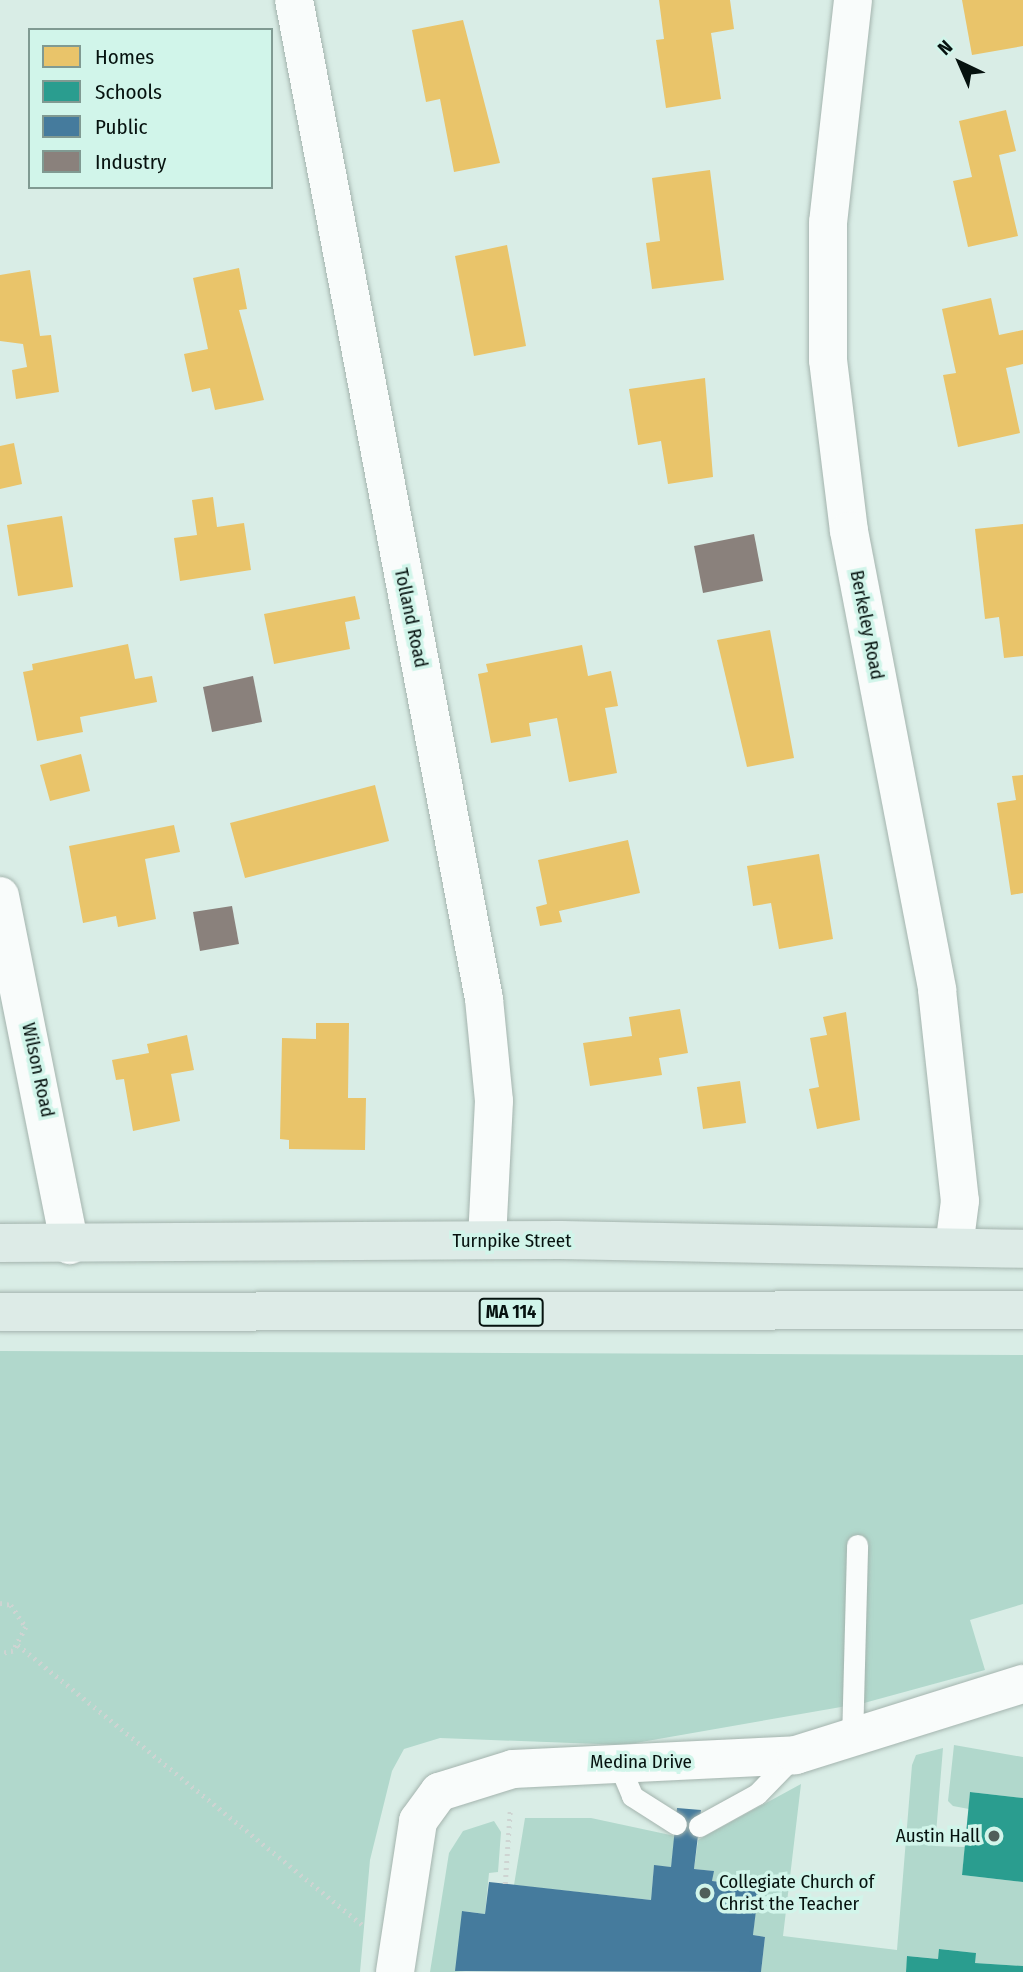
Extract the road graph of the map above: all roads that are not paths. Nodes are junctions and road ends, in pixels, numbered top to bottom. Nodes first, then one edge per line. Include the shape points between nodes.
1 (294, 0) edge
2 (853, 0) edge
3 (0, 897) edge
4 (487, 1240) junction
5 (0, 1243) edge
6 (70, 1245) junction
7 (954, 1247) junction
8 (1023, 1249) edge
9 (1023, 1310) edge
10 (0, 1312) edge
11 (857, 1545) dead end
12 (1023, 1684) edge
13 (852, 1741) junction
14 (796, 1755) junction
15 (617, 1760) junction
16 (676, 1824) dead end
17 (699, 1826) dead end
18 (395, 1972) edge

1 - 4 street, Tolland Road via 484,999 494,1101
2 - 7 street, Berkeley Road via 828,222 828,360 849,531 939,1003 960,1200
3 - 6 street, Wilson Road
4 - 6 highway, Turnpike Street
4 - 7 highway, Turnpike Street
5 - 6 highway, Turnpike Street
7 - 8 highway, Turnpike Street
9 - 10 highway, MA 114
11 - 13 lane
12 - 13 street, Medina Drive
13 - 14 street, Medina Drive
14 - 15 street, Medina Drive via 721,1763
14 - 17 lane via 757,1794
15 - 16 lane via 632,1796
15 - 18 street, Medina Drive via 513,1769 439,1792 418,1821

